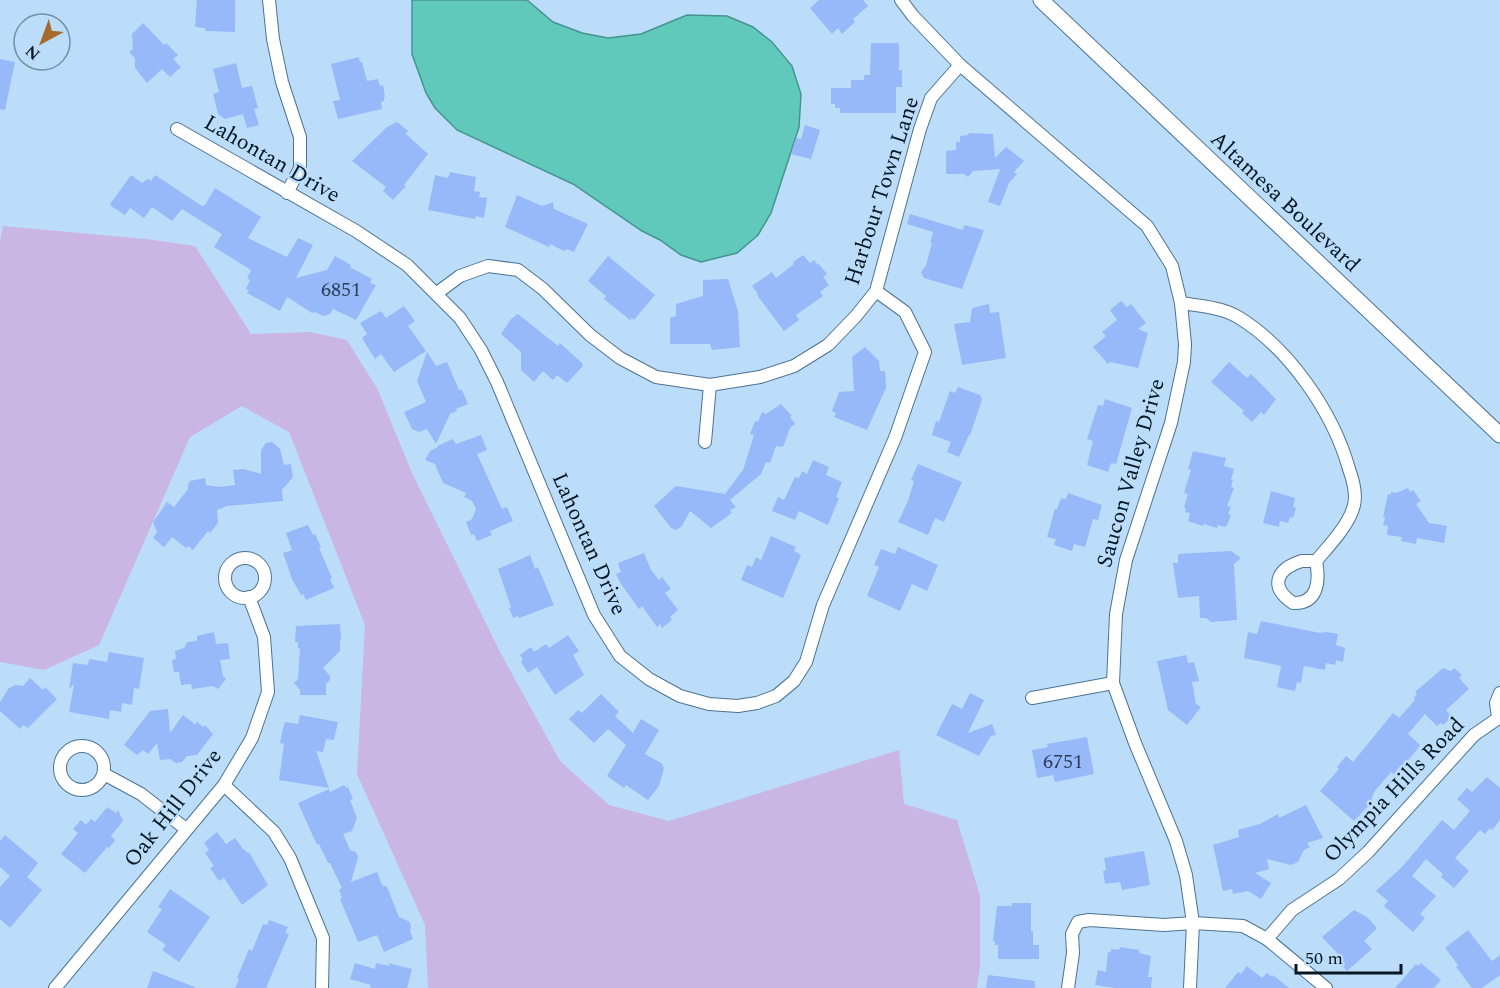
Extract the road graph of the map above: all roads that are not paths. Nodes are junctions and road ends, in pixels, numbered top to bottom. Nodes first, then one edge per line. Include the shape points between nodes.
1 (269, 0) edge
2 (901, 0) edge
3 (1041, 0) edge
4 (960, 66) junction
5 (177, 129) dead end
6 (287, 193) junction
7 (876, 291) junction
8 (437, 293) junction
9 (1181, 303) junction
10 (710, 385) junction
11 (1500, 435) edge
12 (705, 442) dead end
13 (1316, 561) dead end
14 (249, 597) dead end
15 (1113, 683) junction
16 (1500, 693) edge
17 (1032, 699) dead end
18 (1499, 717) edge
19 (104, 774) dead end
20 (224, 785) junction
21 (186, 829) junction
22 (1193, 923) junction
23 (1267, 939) junction
24 (55, 988) edge
25 (322, 988) edge
26 (1068, 988) edge
27 (1190, 988) edge
28 (1326, 988) edge

1 - 6 street via 282,82 300,137 300,168
2 - 4 street, Saucon Valley Drive
3 - 11 street, Altamesa Boulevard
4 - 7 street, Harbour Town Lane via 931,98 927,108
4 - 9 street, Saucon Valley Drive via 1147,226 1172,266
5 - 6 street, Lahontan Drive
6 - 8 street, Lahontan Drive via 356,231 406,265
7 - 8 street, Lahontan Drive via 906,312 925,351 895,438 823,605 806,662 794,681 776,696 738,706 680,696 649,679 620,656 594,615 481,350
7 - 10 street, Harbour Town Lane via 828,345 794,366 760,377
8 - 10 street, Harbour Town Lane via 460,276 488,266 518,270 620,358 656,377
9 - 13 street via 1217,308 1256,330 1314,392 1331,424 1346,456 1354,486 1354,505
9 - 15 street, Saucon Valley Drive via 1184,362 1171,423 1126,560 1116,614
10 - 12 street
14 - 20 street, Oak Hill Drive via 264,637 268,692 252,738
15 - 17 street
15 - 22 street, Saucon Valley Drive via 1176,841
16 - 18 street, Olympia Hills Road via 1496,703
18 - 23 street, Olympia Hills Road via 1474,735 1368,852 1339,879 1292,910
19 - 21 street via 141,794
20 - 21 street, Oak Hill Drive
20 - 25 street via 274,832 291,858 322,938
21 - 24 street, Oak Hill Drive
22 - 23 street via 1243,926
22 - 26 street via 1078,922 1072,934
22 - 27 street, Saucon Valley Drive
23 - 28 street

